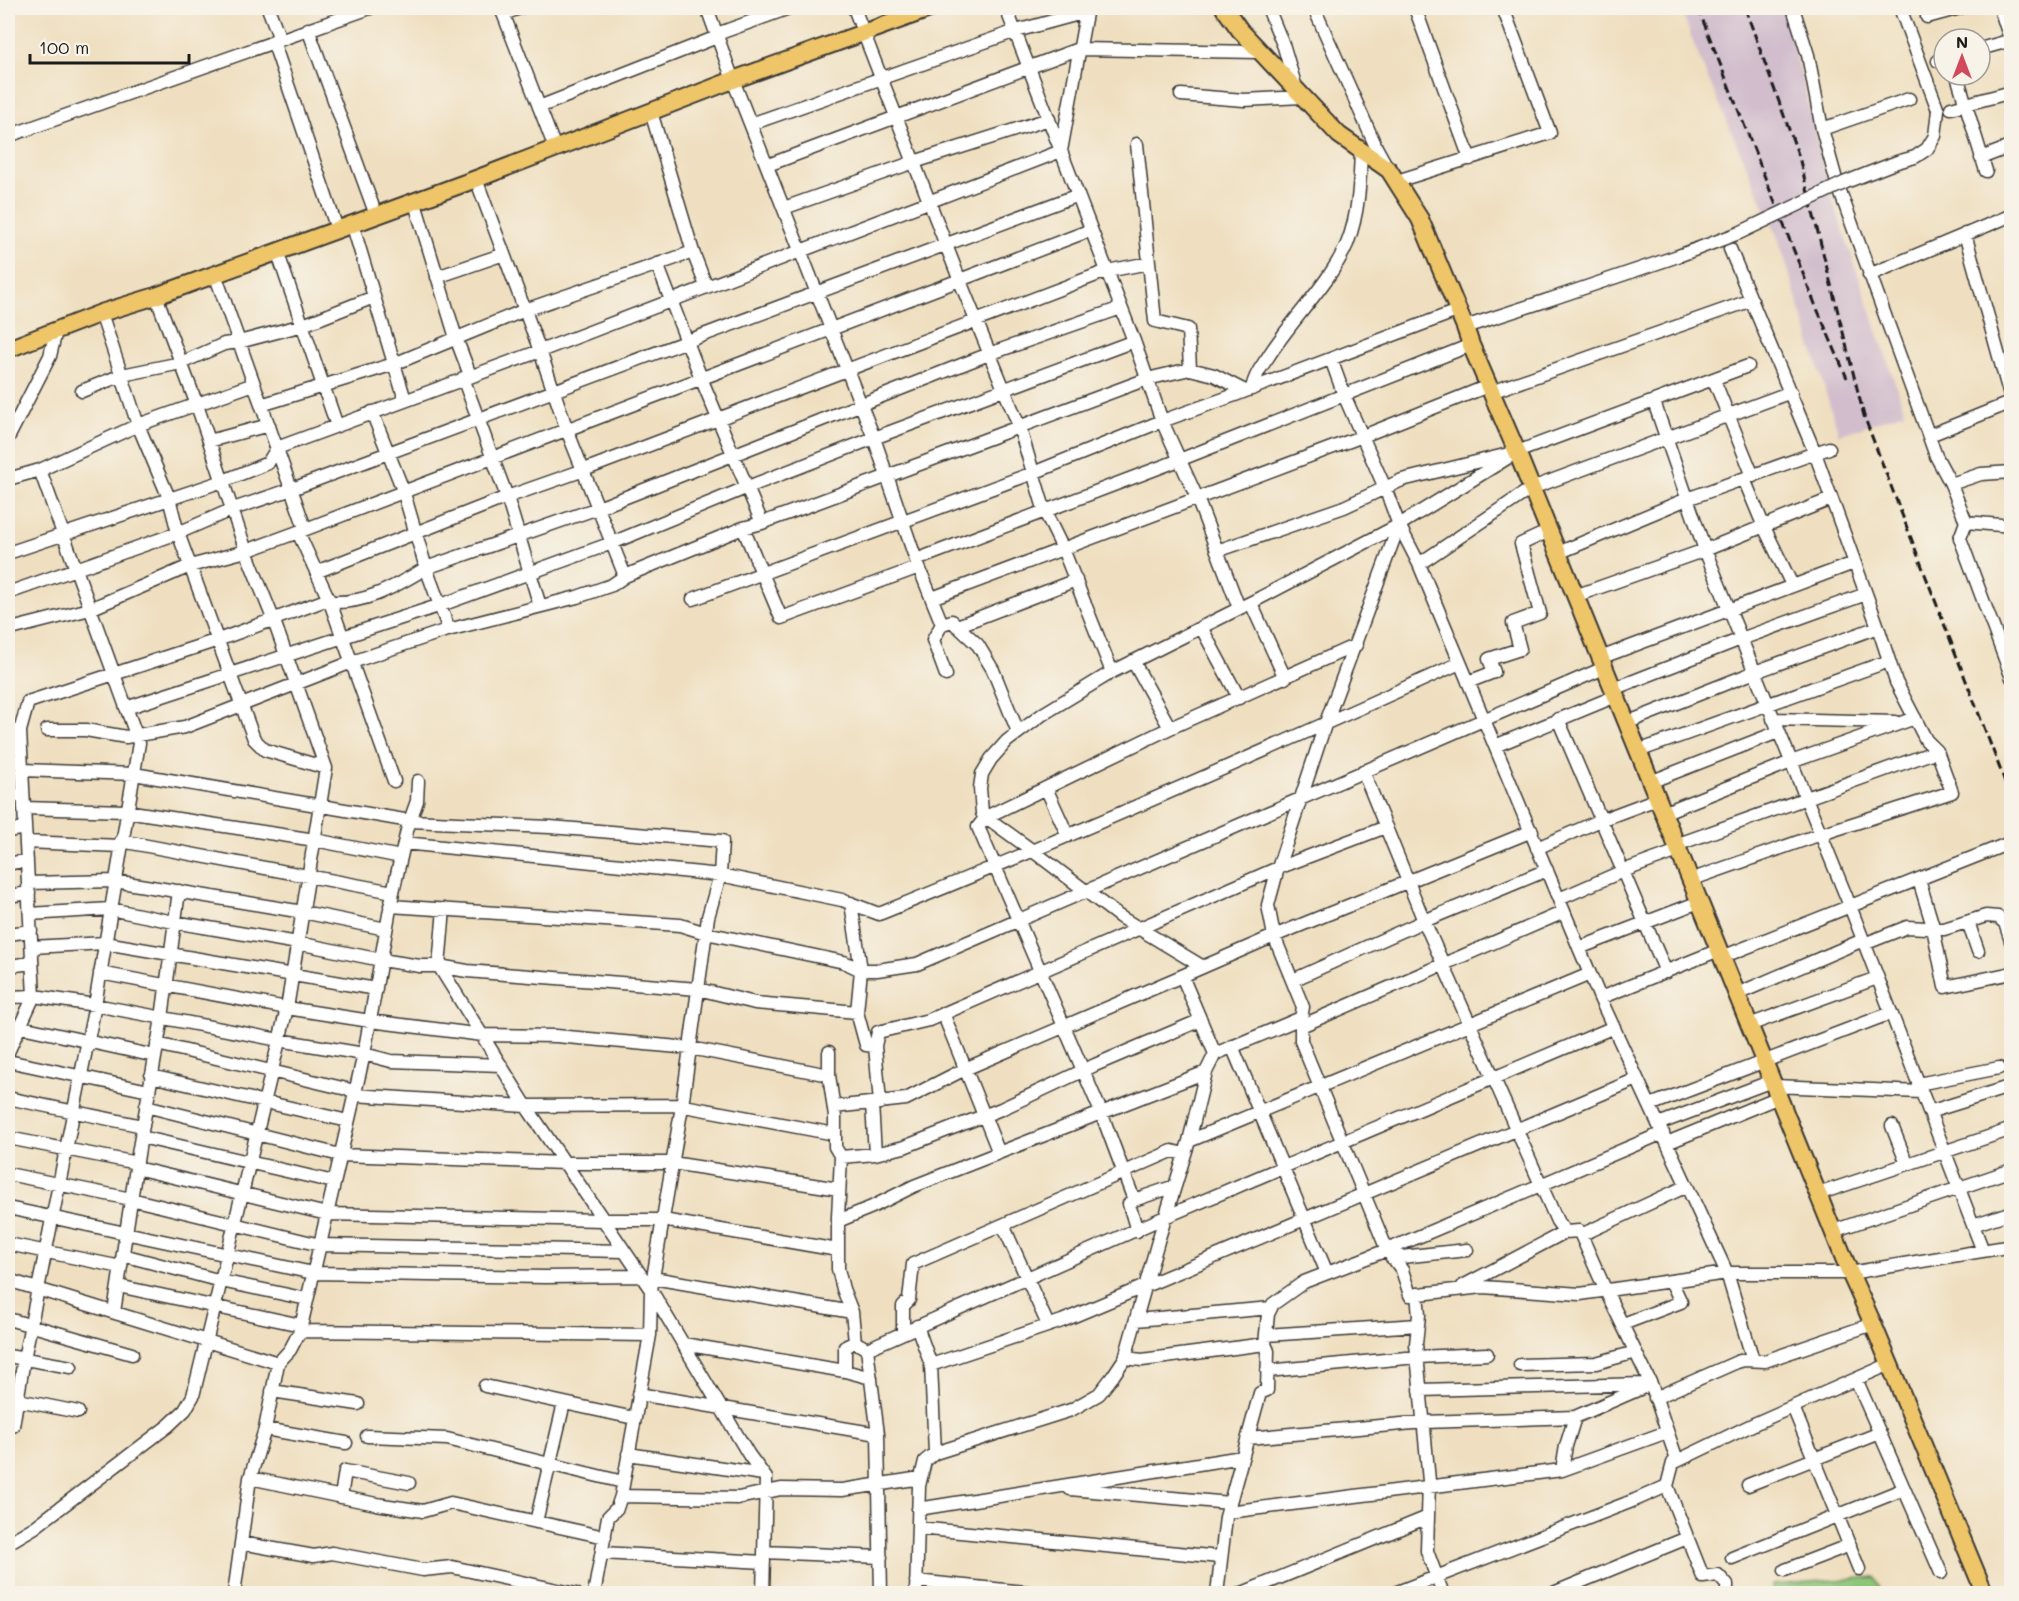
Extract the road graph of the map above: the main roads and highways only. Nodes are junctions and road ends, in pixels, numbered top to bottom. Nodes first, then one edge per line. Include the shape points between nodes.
1 (932, 8) edge
2 (1224, 8) edge
3 (8, 349) edge
4 (1985, 1593) edge

1 - 3 main road
2 - 4 main road via 1339,135 1393,176 1420,219 1850,1273

